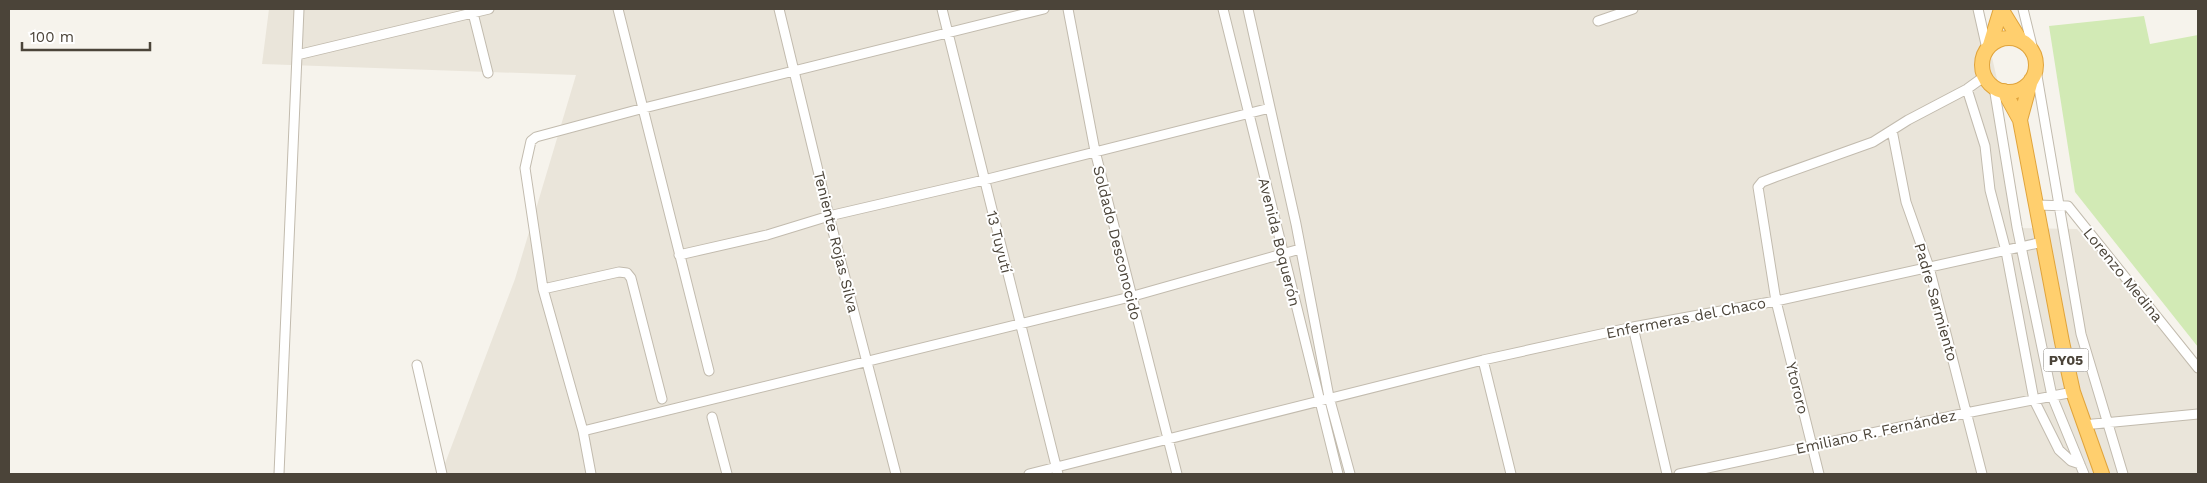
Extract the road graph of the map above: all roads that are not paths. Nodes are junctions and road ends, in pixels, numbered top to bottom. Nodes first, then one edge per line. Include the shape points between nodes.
1 (299, 9) edge
2 (490, 9) edge
3 (618, 9) edge
4 (779, 9) edge
5 (942, 9) edge
6 (1044, 9) edge
7 (1068, 9) edge
8 (1223, 9) edge
9 (1248, 9) edge
10 (1633, 9) edge
11 (1978, 9) edge
12 (2001, 9) edge
13 (2023, 9) edge
14 (472, 11) edge
15 (1598, 21) dead end
16 (948, 33) junction
17 (2020, 40) junction
18 (1988, 47) junction
19 (2034, 54) junction
20 (297, 55) junction
21 (795, 72) junction
22 (488, 73) dead end
23 (2034, 75) junction
24 (1985, 76) junction
25 (1967, 89) junction
26 (1999, 89) junction
27 (644, 108) junction
28 (1270, 108) junction
29 (1248, 114) junction
30 (2020, 120) junction
31 (1892, 130) junction
32 (1095, 151) junction
33 (984, 180) junction
34 (2037, 205) junction
35 (2059, 206) junction
36 (830, 216) junction
37 (2043, 242) junction
38 (2021, 247) junction
39 (1300, 249) junction
40 (2006, 250) junction
41 (679, 255) junction
42 (1282, 255) junction
43 (1929, 267) junction
44 (543, 289) junction
45 (1130, 297) junction
46 (1776, 302) junction
47 (1020, 325) junction
48 (1633, 327) junction
49 (1483, 360) junction
50 (866, 361) junction
51 (417, 365) dead end
52 (2198, 368) edge
53 (709, 370) dead end
54 (2073, 392) junction
55 (2052, 396) junction
56 (1329, 397) junction
57 (662, 398) dead end
58 (1318, 400) junction
59 (2034, 400) junction
60 (1966, 413) junction
61 (2198, 414) edge
62 (712, 418) dead end
63 (2109, 424) junction
64 (2083, 425) junction
65 (582, 431) junction
66 (1168, 439) junction
67 (1812, 446) junction
68 (2080, 464) junction
69 (1057, 471) edge
70 (280, 474) edge
71 (442, 474) edge
72 (591, 474) edge
73 (727, 474) edge
74 (896, 474) edge
75 (1029, 474) edge
76 (1177, 474) edge
77 (1338, 474) edge
78 (1350, 474) edge
79 (1511, 474) edge
80 (1667, 474) edge
81 (1679, 474) edge
82 (1819, 474) edge
83 (1982, 474) edge
84 (2084, 474) edge
85 (2102, 474) edge
86 (2124, 474) edge

1 - 20 street
2 - 14 street
3 - 27 street
4 - 21 street, Teniente Rojas Silva
5 - 16 street, 13 Tuyutí
6 - 16 street
7 - 32 street, Soldado Desconocido
8 - 29 street, Avenida Boquerón
9 - 28 street, Avenida Boquerón
10 - 15 street
11 - 18 street
12 - 17 highway
12 - 18 highway
13 - 19 street
14 - 20 street
14 - 22 street
16 - 21 street
16 - 33 street, 13 Tuyutí
17 - 18 highway via 2004,38
17 - 19 highway
18 - 24 highway via 1982,64
19 - 23 highway, PY05
20 - 70 street
21 - 27 street
21 - 36 street, Teniente Rojas Silva
23 - 26 highway via 2019,90
23 - 30 highway, PY05
23 - 35 street
24 - 25 street
24 - 26 highway, PY05
25 - 31 street
25 - 40 street via 1985,146 1990,190
26 - 30 highway, PY05
26 - 38 street
27 - 41 street
27 - 44 street via 530,141 526,168
28 - 29 street
28 - 39 street, Avenida Boquerón
29 - 32 street
29 - 42 street, Avenida Boquerón
30 - 34 highway, PY05
31 - 43 street, Padre Sarmiento via 1906,202
31 - 46 street, Ytororo via 1873,142 1774,177 1758,187
32 - 33 street
32 - 45 street, Soldado Desconocido
33 - 36 street
33 - 47 street, 13 Tuyutí
34 - 35 street
34 - 37 highway, PY05
35 - 52 street, Lorenzo Medina via 2068,206
35 - 63 street via 2081,334
36 - 41 street via 767,235
36 - 50 street, Teniente Rojas Silva
37 - 38 street, Enfermeras del Chaco
37 - 54 highway, PY05
38 - 40 street, Enfermeras del Chaco
38 - 55 street
39 - 42 street
39 - 56 street, Avenida Boquerón
40 - 43 street, Enfermeras del Chaco
40 - 59 street
41 - 53 street
42 - 45 street
42 - 58 street, Avenida Boquerón
43 - 46 street, Enfermeras del Chaco
43 - 60 street, Padre Sarmiento
44 - 57 street via 627,273 631,278
44 - 65 street
45 - 47 street
45 - 66 street, Soldado Desconocido
46 - 48 street, Enfermeras del Chaco
46 - 67 street, Ytororo
47 - 50 street
47 - 69 street, 13 Tuyutí
48 - 49 street, Enfermeras del Chaco
48 - 80 street
49 - 56 street, Enfermeras del Chaco
49 - 79 street
50 - 65 street
50 - 74 street, Teniente Rojas Silva
51 - 71 street
54 - 55 street, Emiliano R. Fernández
54 - 64 highway, PY05
55 - 59 street, Emiliano R. Fernández
55 - 68 street
56 - 58 street, Enfermeras del Chaco
56 - 78 street, Avenida Boquerón
58 - 66 street, Enfermeras del Chaco
58 - 77 street, Avenida Boquerón
59 - 60 street, Emiliano R. Fernández
59 - 68 street via 2059,450
60 - 67 street, Emiliano R. Fernández
60 - 83 street, Padre Sarmiento
61 - 63 street
62 - 73 street
63 - 64 street
63 - 86 street
64 - 85 highway, PY05
65 - 72 street
66 - 69 street, Enfermeras del Chaco
66 - 76 street, Soldado Desconocido
67 - 81 street, Emiliano R. Fernández
67 - 82 street, Ytororo
68 - 84 street
69 - 75 street, Enfermeras del Chaco

